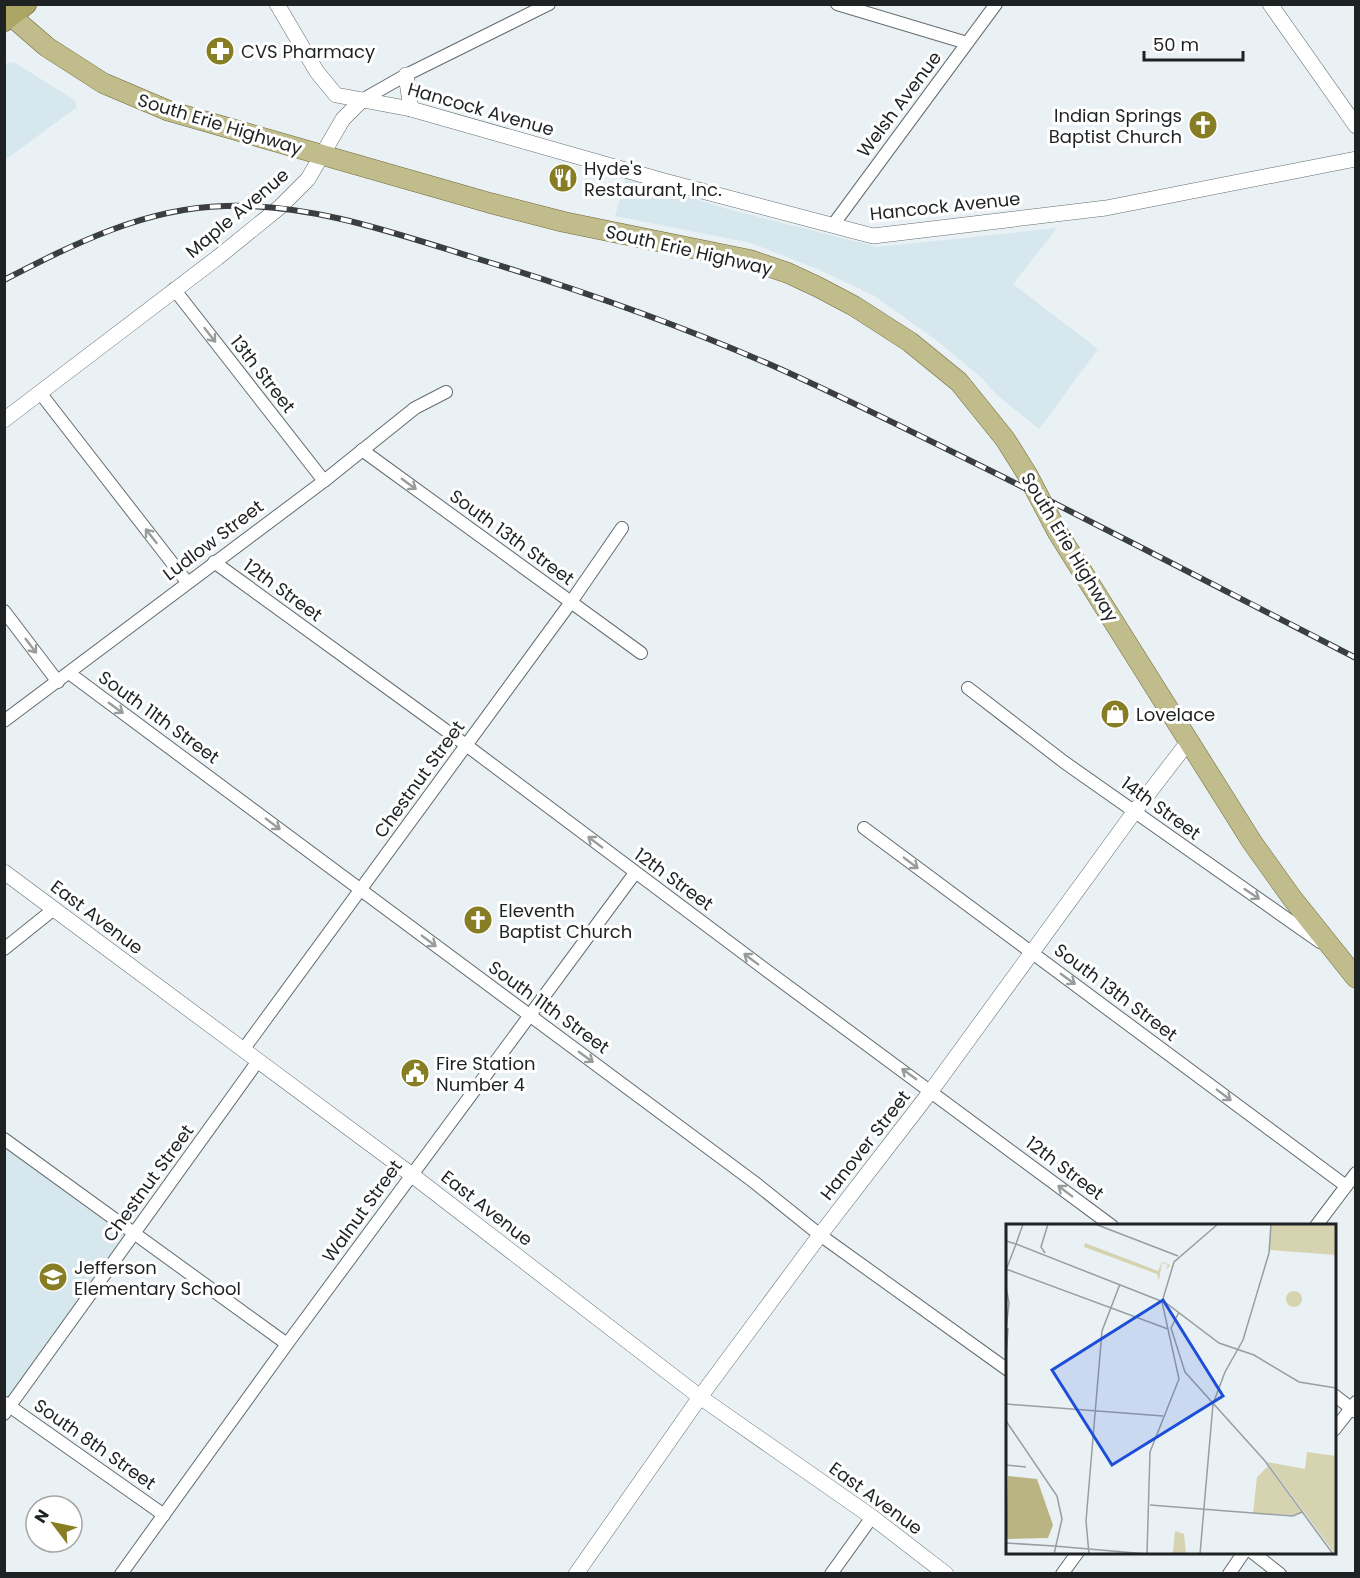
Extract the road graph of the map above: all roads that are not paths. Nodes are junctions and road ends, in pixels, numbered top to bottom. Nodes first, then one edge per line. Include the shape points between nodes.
1 (277, 4) edge
2 (549, 4) edge
3 (837, 4) edge
4 (996, 4) edge
5 (1270, 4) edge
6 (12, 13) edge
7 (967, 43) junction
8 (406, 75) junction
9 (362, 100) junction
10 (411, 109) junction
11 (1356, 126) edge
12 (321, 156) junction
13 (1356, 159) edge
14 (832, 225) junction
15 (174, 289) junction
16 (446, 392) dead end
17 (41, 394) junction
18 (4, 420) edge
19 (362, 450) junction
20 (324, 481) junction
21 (622, 528) dead end
22 (214, 562) junction
23 (187, 582) junction
24 (571, 602) junction
25 (4, 611) edge
26 (641, 653) dead end
27 (69, 673) junction
28 (57, 682) junction
29 (968, 688) dead end
30 (4, 721) edge
31 (1188, 742) junction
32 (466, 745) junction
33 (1135, 811) junction
34 (864, 828) dead end
35 (4, 872) edge
36 (635, 873) junction
37 (360, 890) junction
38 (54, 909) junction
39 (4, 949) edge
40 (1032, 952) junction
41 (1335, 953) junction
42 (1356, 978) edge
43 (528, 1015) junction
44 (243, 1050) junction
45 (258, 1061) junction
46 (931, 1091) junction
47 (4, 1139) edge
48 (1356, 1173) edge
49 (412, 1174) junction
50 (1346, 1185) junction
51 (1109, 1224) edge
52 (1317, 1224) edge
53 (134, 1233) junction
54 (820, 1235) junction
55 (287, 1344) junction
56 (1006, 1369) edge
57 (1336, 1396) edge
58 (700, 1397) junction
59 (1354, 1407) edge
60 (6, 1408) edge
61 (1336, 1429) edge
62 (164, 1515) junction
63 (872, 1517) junction
64 (1077, 1554) edge
65 (1243, 1554) edge
66 (1255, 1554) edge
67 (581, 1571) edge
68 (122, 1574) edge
69 (831, 1574) edge
70 (946, 1574) edge
71 (1062, 1574) edge
72 (1229, 1574) edge
73 (1280, 1574) edge

1 - 9 street, Hancock Avenue via 331,91
2 - 8 street, Maple Avenue
3 - 7 street
4 - 7 street, Welsh Avenue
5 - 11 street
6 - 12 main road, South Erie Highway via 47,47 130,96
7 - 14 street, Welsh Avenue
8 - 9 street, Maple Avenue
8 - 10 street
9 - 10 street, Hancock Avenue
9 - 12 street, Maple Avenue via 342,119
10 - 14 street, Hancock Avenue
12 - 15 street, Maple Avenue via 308,179 280,207
12 - 31 main road, South Erie Highway via 564,222 750,260 818,287 879,321 959,382 1005,439 1058,533
13 - 14 street, Hancock Avenue via 1106,208 873,236
15 - 17 street, Maple Avenue
15 -> 20 street, 13th Street
16 - 19 street, Ludlow Street via 415,408
17 - 18 street, Maple Avenue
23 -> 17 street
19 - 20 street, Ludlow Street
19 -> 24 street, South 13th Street
20 - 22 street, Ludlow Street
21 - 24 street, Chestnut Street
22 - 23 street, Ludlow Street
22 - 32 street, 12th Street
23 - 27 street, Ludlow Street
24 - 26 street, South 13th Street
24 - 32 street, Chestnut Street
25 -> 28 street
27 - 28 street, Ludlow Street
27 -> 37 street, South 11th Street
28 - 30 street, Ludlow Street
29 - 33 street, 14th Street
31 - 33 street, Hanover Street
31 - 41 main road, South Erie Highway via 1252,842
36 -> 32 street, 12th Street
32 - 37 street, Chestnut Street
33 - 40 street, Hanover Street
33 -> 41 street, 14th Street
34 -> 40 street, South 13th Street
35 - 38 street, East Avenue
36 - 43 street, Walnut Street
46 -> 36 street, 12th Street
37 -> 43 street, South 11th Street
37 - 44 street, Chestnut Street
38 - 39 street
38 - 44 street, East Avenue
40 - 46 street, Hanover Street
40 -> 50 street, South 13th Street
41 - 42 main road, South Erie Highway
43 - 49 street, Walnut Street
43 -> 54 street, South 11th Street
44 - 45 street, East Avenue
45 - 49 street, East Avenue
45 - 53 street, Chestnut Street
51 -> 46 street, 12th Street
46 - 54 street, Hanover Street
47 - 53 street
48 - 50 street
49 - 55 street, Walnut Street
49 - 58 street, East Avenue
50 - 52 street
53 - 55 street
53 - 60 street, Chestnut Street
54 - 56 street, South 11th Street
54 - 58 street, Hanover Street
55 - 62 street, Walnut Street
57 - 59 street
58 - 63 street, East Avenue
58 - 67 street, Hanover Street
59 - 61 street
60 - 62 street, South 8th Street
62 - 68 street, Walnut Street
63 - 69 street
63 - 70 street, East Avenue
64 - 71 street
65 - 72 street
66 - 73 street

